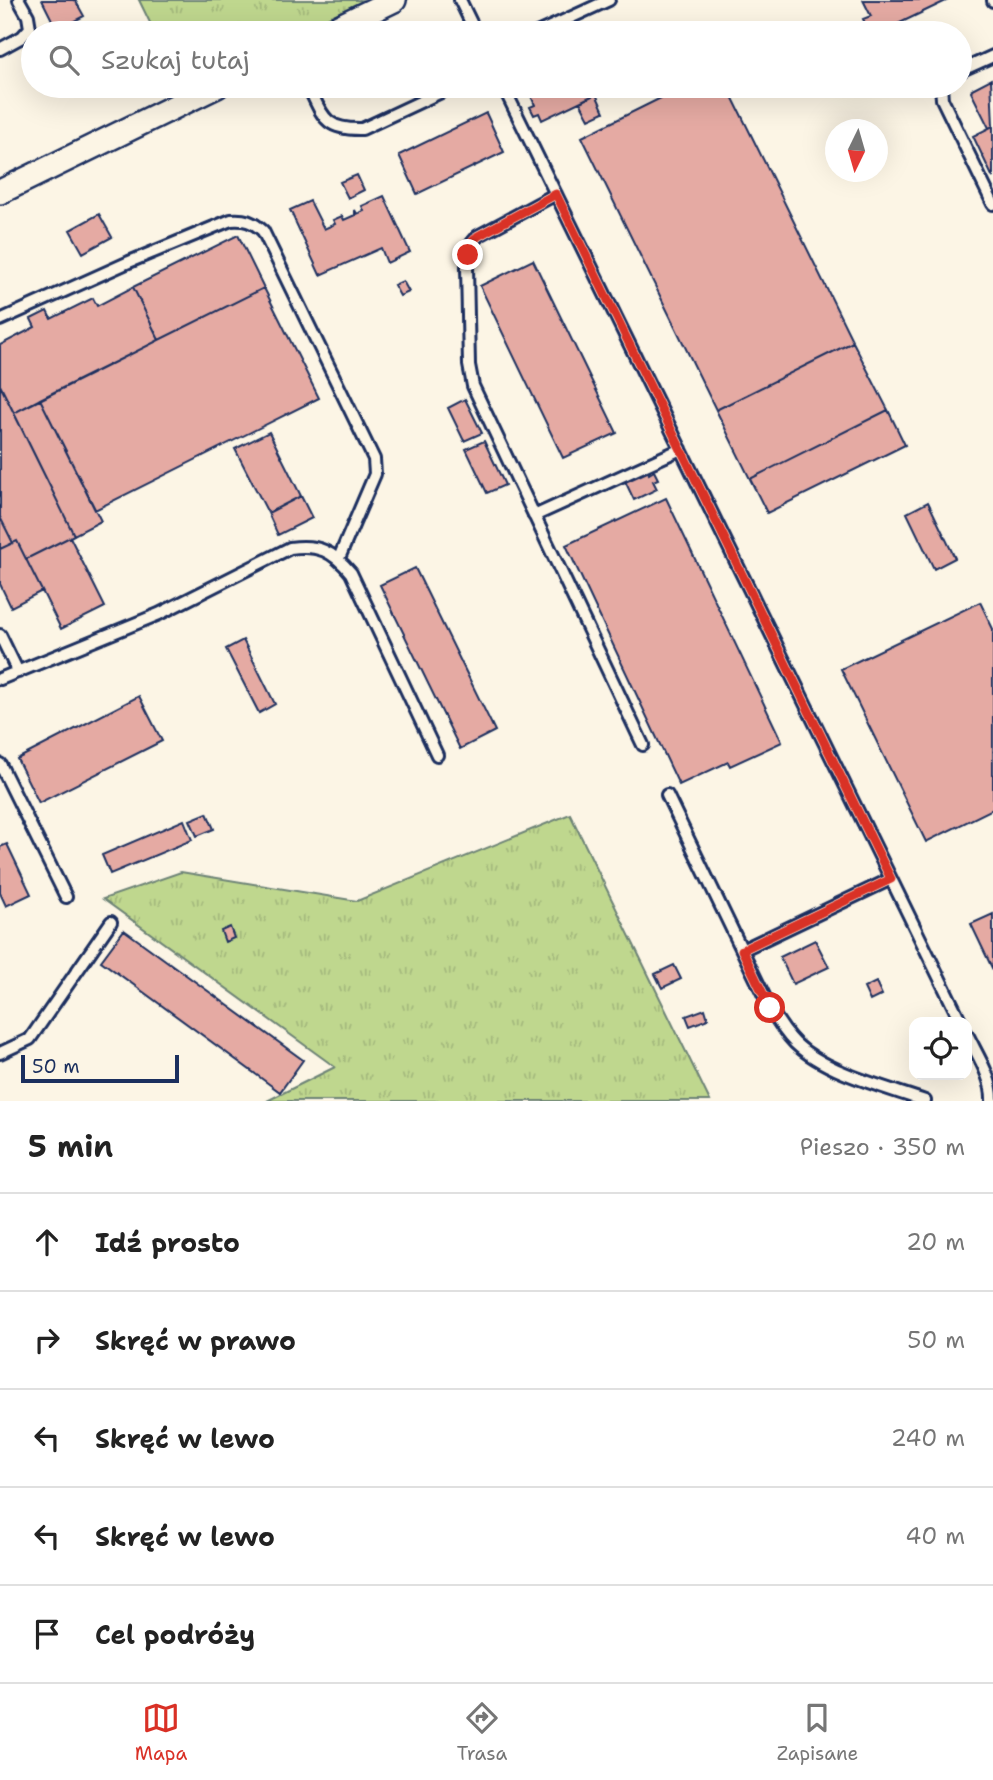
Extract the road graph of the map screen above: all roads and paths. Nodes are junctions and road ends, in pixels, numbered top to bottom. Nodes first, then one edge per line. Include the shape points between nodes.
1 (19, 0) edge
2 (394, 0) edge
3 (460, 0) edge
4 (609, 0) edge
5 (29, 21) edge
6 (351, 21) edge
7 (470, 21) edge
8 (563, 21) edge
9 (21, 38) edge
10 (0, 49) edge
11 (993, 55) edge
12 (972, 65) edge
13 (192, 98) edge
14 (314, 98) edge
15 (428, 98) edge
16 (509, 98) edge
17 (942, 98) edge
18 (0, 192) edge
19 (556, 194) junction
20 (993, 204) edge
21 (0, 320) edge
22 (681, 449) junction
23 (534, 516) junction
24 (339, 558) junction
25 (0, 635) edge
26 (18, 672) junction
27 (0, 679) edge
28 (643, 745) dead end
29 (437, 755) dead end
30 (0, 764) edge
31 (667, 795) dead end
32 (891, 879) junction
33 (66, 897) dead end
34 (111, 922) dead end
35 (742, 950) junction
36 (959, 1017) edge
37 (972, 1044) edge
38 (0, 1053) edge
39 (925, 1101) edge
40 (992, 1101) edge

1 - 5 lane
2 - 6 street
3 - 7 lane
4 - 8 lane
9 - 10 lane
11 - 12 lane
13 - 18 street
14 - 15 lane via 323,117 337,128 351,130
16 - 19 lane
17 - 20 lane
19 - 22 lane
19 - 23 lane via 478,236 471,243 467,267 473,386
21 - 24 lane via 231,220 254,223 263,231 374,458 375,474
22 - 23 lane
22 - 32 lane
23 - 28 lane
24 - 26 lane via 306,546 290,548 159,614
24 - 29 lane via 351,573
25 - 26 lane
26 - 27 lane
30 - 33 lane
31 - 35 lane
32 - 35 lane
32 - 36 lane
34 - 38 lane via 30,1039
35 - 39 lane via 770,1008 796,1045 839,1070
37 - 40 lane via 993,1092

